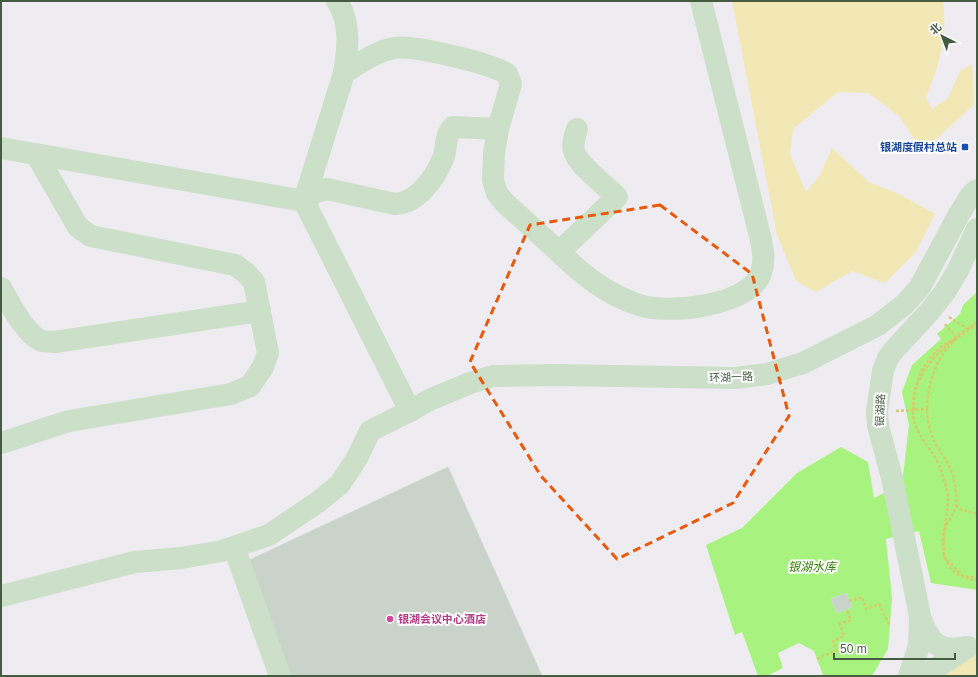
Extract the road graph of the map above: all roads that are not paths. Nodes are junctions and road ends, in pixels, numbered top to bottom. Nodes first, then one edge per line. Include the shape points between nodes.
1 (337, 1) edge
2 (701, 1) edge
3 (344, 73) junction
4 (498, 128) junction
5 (577, 129) dead end
6 (1, 148) edge
7 (36, 154) junction
8 (975, 195) edge
9 (304, 201) junction
10 (977, 229) edge
11 (559, 252) junction
12 (1, 288) edge
13 (260, 311) junction
14 (410, 411) junction
15 (1, 443) edge
16 (234, 547) junction
17 (1, 596) edge
18 (920, 616) junction
19 (972, 644) edge
20 (280, 676) edge
21 (909, 676) edge
22 (924, 676) edge

1 - 3 street via 341,7 349,40
2 - 11 street via 761,240 764,258 761,274 752,285 725,300 705,306 665,310 641,306 605,290 586,277
3 - 4 street via 377,53 405,47 503,71 511,84
3 - 9 street
4 - 9 street via 453,127 448,132 444,156 433,178 404,204 327,189 315,192
4 - 11 street via 493,168 497,193
5 - 11 street via 573,141 574,152 581,163 617,197
6 - 7 street
7 - 9 street
7 - 13 street via 82,230 91,236 235,265 254,282
8 - 14 street, 环湖一路 via 920,288 905,304 878,325 803,363 767,374 735,378 493,376 452,390
9 - 14 street
10 - 18 street, 银湖路 via 945,292 888,358 884,366 877,411 879,432 892,478
12 - 13 street via 34,336 43,341 55,342
13 - 15 street via 268,353 263,367 250,386 231,394 69,421
14 - 16 street, 环湖一路 via 370,431 340,484 318,502 270,535
16 - 17 street, 环湖一路 via 181,558 135,562
16 - 20 street
18 - 19 street via 928,636 938,645 955,650
18 - 21 street via 919,646
19 - 22 street

